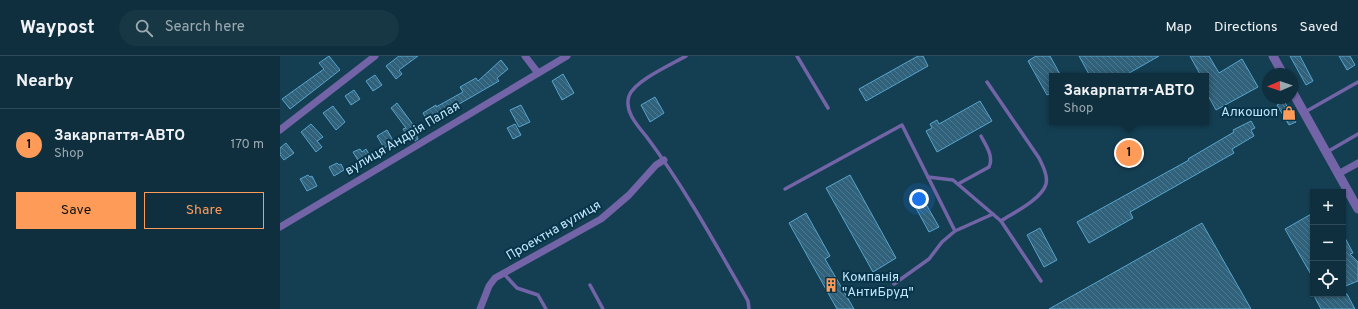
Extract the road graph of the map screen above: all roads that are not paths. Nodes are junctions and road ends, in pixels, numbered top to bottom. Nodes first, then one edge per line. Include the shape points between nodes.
1 (375, 56) edge
2 (525, 56) edge
3 (567, 56) edge
4 (686, 56) edge
5 (797, 56) edge
6 (1273, 56) edge
7 (1280, 68) edge
8 (538, 72) junction
9 (987, 82) dead end
10 (1358, 82) edge
11 (1298, 102) edge
12 (828, 108) dead end
13 (1304, 112) junction
14 (280, 130) edge
15 (1358, 134) edge
16 (981, 136) dead end
17 (1326, 152) junction
18 (664, 160) junction
19 (1358, 163) edge
20 (1338, 174) junction
21 (928, 177) junction
22 (958, 184) junction
23 (785, 189) dead end
24 (1358, 209) edge
25 (993, 214) junction
26 (1001, 221) junction
27 (280, 227) edge
28 (955, 232) junction
29 (504, 274) junction
30 (1041, 281) dead end
31 (894, 284) dead end
32 (590, 285) dead end
33 (480, 309) edge
34 (546, 309) edge
35 (603, 309) edge
36 (749, 309) edge

1 - 14 street
2 - 8 street
3 - 8 street, вулиця Андрія Палая
4 - 18 lane via 640,83 629,96 630,113 636,124
5 - 12 lane
6 - 7 street
8 - 27 street, вулиця Андрія Палая
9 - 26 lane via 1039,158 1045,172 1046,184 1040,195
10 - 13 lane
11 - 13 street
13 - 17 street
15 - 17 lane
16 - 22 lane via 991,156 989,167
17 - 20 street
18 - 29 street, Проектна вулиця via 656,165 630,195 601,219
18 - 36 lane via 748,301
19 - 20 street
20 - 24 street
21 - 22 lane via 948,179
21 - 23 lane via 902,125
21 - 28 lane
22 - 25 lane
25 - 26 lane
25 - 28 lane
26 - 30 lane
28 - 31 lane via 942,242 929,259
29 - 33 street, Проектна вулиця via 491,281
29 - 34 lane via 517,288 538,294
32 - 35 lane

